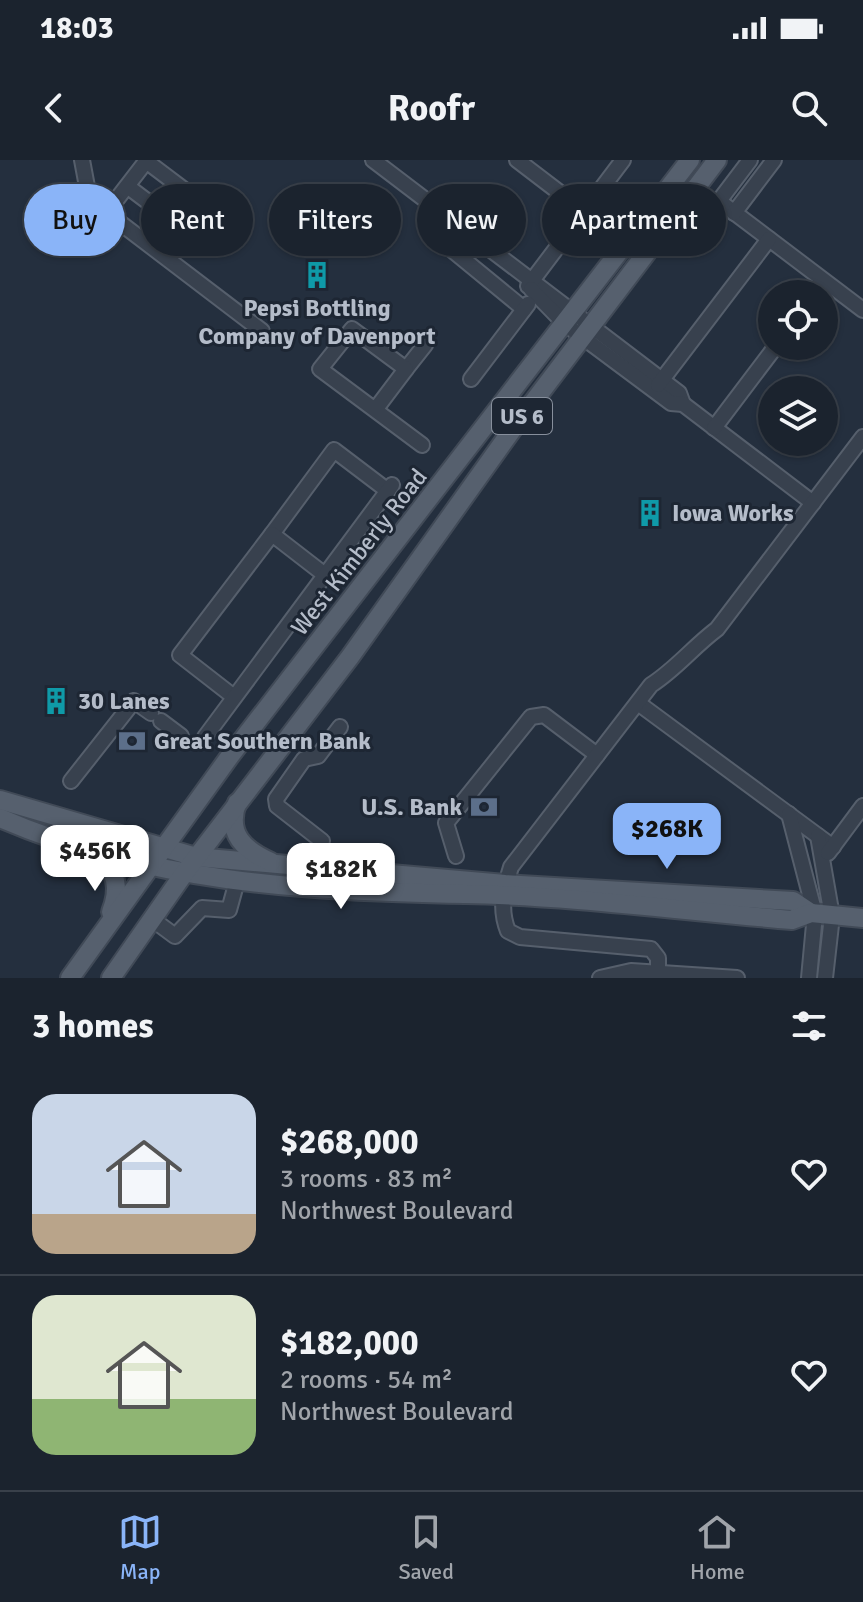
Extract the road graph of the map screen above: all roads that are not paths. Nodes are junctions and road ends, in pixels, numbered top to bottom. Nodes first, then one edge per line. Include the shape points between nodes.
1 (82, 160) edge
2 (373, 160) edge
3 (517, 160) edge
4 (623, 160) edge
5 (690, 160) edge
6 (717, 160) edge
7 (750, 160) edge
8 (774, 160) edge
9 (86, 184) edge
10 (548, 184) edge
11 (605, 184) edge
12 (127, 186) junction
13 (125, 189) edge
14 (734, 213) junction
15 (125, 226) edge
16 (769, 239) junction
17 (459, 256) edge
18 (555, 256) edge
19 (813, 280) edge
20 (534, 287) junction
21 (838, 297) edge
22 (524, 309) junction
23 (863, 310) edge
24 (570, 318) junction
25 (262, 331) dead end
26 (587, 332) junction
27 (425, 345) dead end
28 (765, 360) edge
29 (406, 369) junction
30 (471, 379) dead end
31 (658, 385) junction
32 (375, 410) junction
33 (714, 428) junction
34 (863, 437) edge
35 (422, 445) dead end
36 (813, 503) junction
37 (272, 534) junction
38 (325, 575) junction
39 (234, 697) junction
40 (638, 703) junction
41 (340, 727) dead end
42 (181, 736) dead end
43 (205, 737) dead end
44 (597, 755) junction
45 (71, 781) dead end
46 (0, 800) edge
47 (238, 802) junction
48 (863, 806) edge
49 (789, 814) junction
50 (0, 818) edge
51 (818, 836) junction
52 (322, 841) dead end
53 (833, 847) junction
54 (161, 848) junction
55 (95, 851) junction
56 (456, 856) dead end
57 (196, 857) junction
58 (823, 860) junction
59 (146, 867) junction
60 (284, 868) junction
61 (183, 875) junction
62 (237, 881) junction
63 (504, 891) junction
64 (819, 914) junction
65 (863, 918) edge
66 (152, 919) junction
67 (103, 930) junction
68 (658, 975) edge
69 (70, 978) edge
70 (111, 978) edge
71 (600, 978) edge
72 (737, 978) edge
73 (809, 978) edge
74 (825, 978) edge

1 - 9 street
2 - 20 street
3 - 10 street
4 - 11 street
5 - 24 main road, West Kimberly Road / US 6
6 - 26 main road, West Kimberly Road / US 6
7 - 14 street via 719,201
8 - 14 street
12 - 12 street via 144,164 150,164 195,198 195,204 176,223
12 - 13 street
14 - 16 street
15 - 25 street
16 - 19 street
16 - 31 street
17 - 22 street
18 - 20 street
20 - 22 street
20 - 24 street
21 - 23 street
22 - 30 street
24 - 26 street
24 - 54 main road, West Kimberly Road / US 6
26 - 31 street
26 - 47 main road, West Kimberly Road / US 6
27 - 29 street
28 - 33 street
29 - 32 street
29 - 32 street via 352,329 320,369
31 - 33 street via 671,403 683,404
32 - 35 street
33 - 36 street
34 - 36 street
36 - 40 street via 717,629 687,651
37 - 38 street
37 - 38 street via 334,450 390,488
37 - 39 street via 180,655
38 - 39 street
39 - 43 street
40 - 44 street
40 - 49 street
41 - 52 street via 318,756 304,759 276,799 277,806
42 - 45 street via 134,701
44 - 56 street via 544,715 531,717 446,823
44 - 63 street via 518,856
46 - 54 main road
47 - 57 main road, West Kimberly Road / US 6
47 - 60 main road via 233,819 241,844
48 - 53 street
49 - 51 street
49 - 64 street
50 - 55 main road
51 - 53 street
51 - 58 street
53 - 58 street
54 - 57 main road
54 - 59 main road, West Kimberly Road / US 6
55 - 59 main road
55 - 67 main road via 108,863 116,882 114,905
57 - 60 main road
57 - 61 main road, West Kimberly Road / US 6
58 - 64 street
59 - 61 main road
59 - 67 main road, West Kimberly Road / US 6
60 - 63 main road
61 - 62 main road
61 - 66 main road, West Kimberly Road / US 6
62 - 63 main road via 360,891
62 - 66 street via 229,910 202,908 175,936
63 - 64 main road via 792,920
63 - 68 street via 508,931 520,937 638,945 658,958
64 - 65 main road
64 - 73 street
64 - 74 street
66 - 70 main road, West Kimberly Road / US 6
67 - 69 main road, West Kimberly Road / US 6
68 - 71 street via 620,972
68 - 72 street

